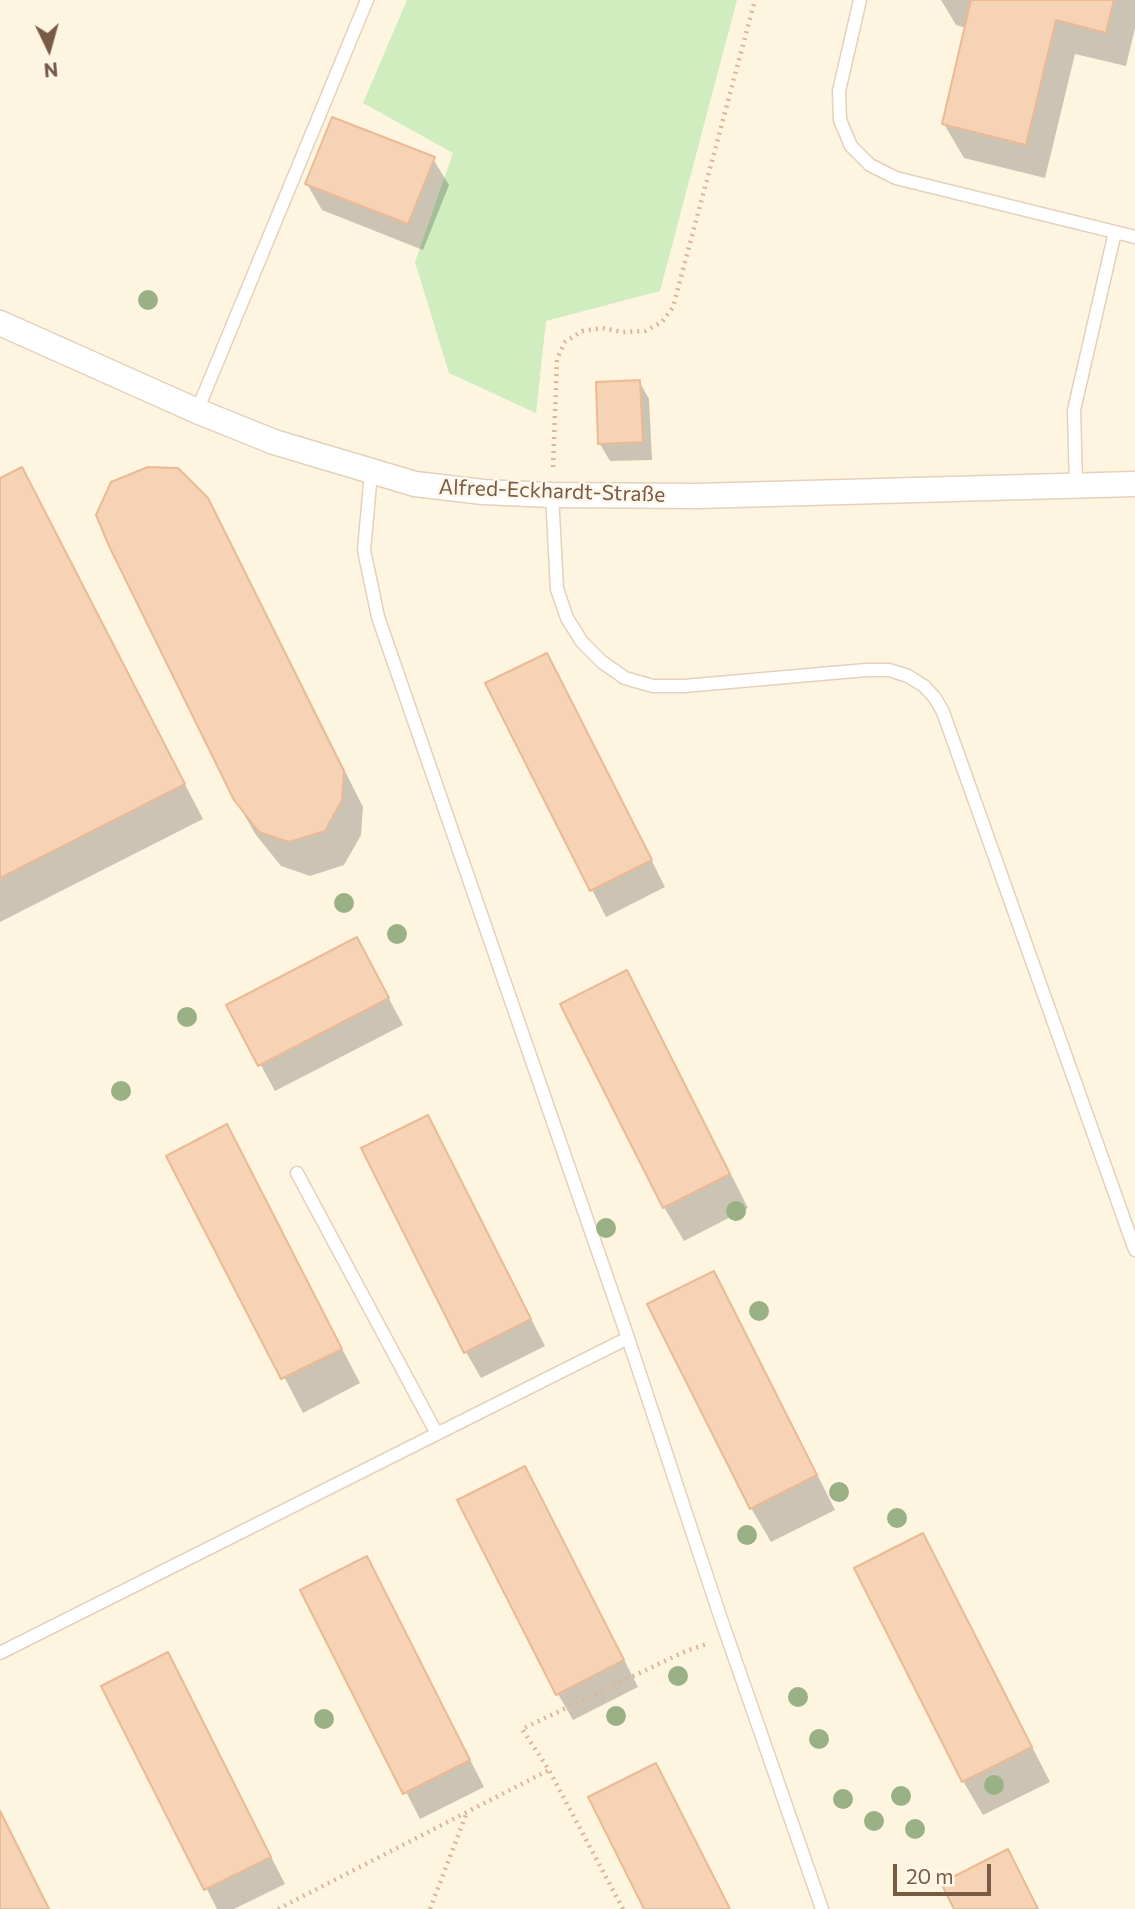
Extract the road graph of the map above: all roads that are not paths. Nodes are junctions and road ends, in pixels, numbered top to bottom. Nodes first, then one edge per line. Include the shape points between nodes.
1 (367, 0) edge
2 (860, 0) edge
3 (1115, 232) junction
4 (1135, 237) edge
5 (0, 323) edge
6 (197, 411) junction
7 (370, 473) junction
8 (1135, 484) edge
9 (1076, 485) junction
10 (552, 495) junction
11 (297, 1173) dead end
12 (1135, 1250) edge
13 (628, 1338) junction
14 (437, 1434) junction
15 (0, 1654) edge
16 (821, 1909) edge

1 - 6 lane
2 - 3 lane via 839,91 840,120 851,146 870,165 896,178
3 - 4 lane
3 - 9 lane via 1074,410
5 - 6 street, Alfred-Eckhardt-Straße
6 - 7 street, Alfred-Eckhardt-Straße
7 - 10 street, Alfred-Eckhardt-Straße via 428,486
7 - 13 lane via 364,550 378,617
8 - 9 street, Alfred-Eckhardt-Straße
9 - 10 street, Alfred-Eckhardt-Straße via 697,496
10 - 12 lane via 557,589 567,618 582,642 625,678 653,686 684,686 889,670 908,676 935,698
11 - 14 lane
13 - 14 lane
13 - 16 lane
14 - 15 lane

